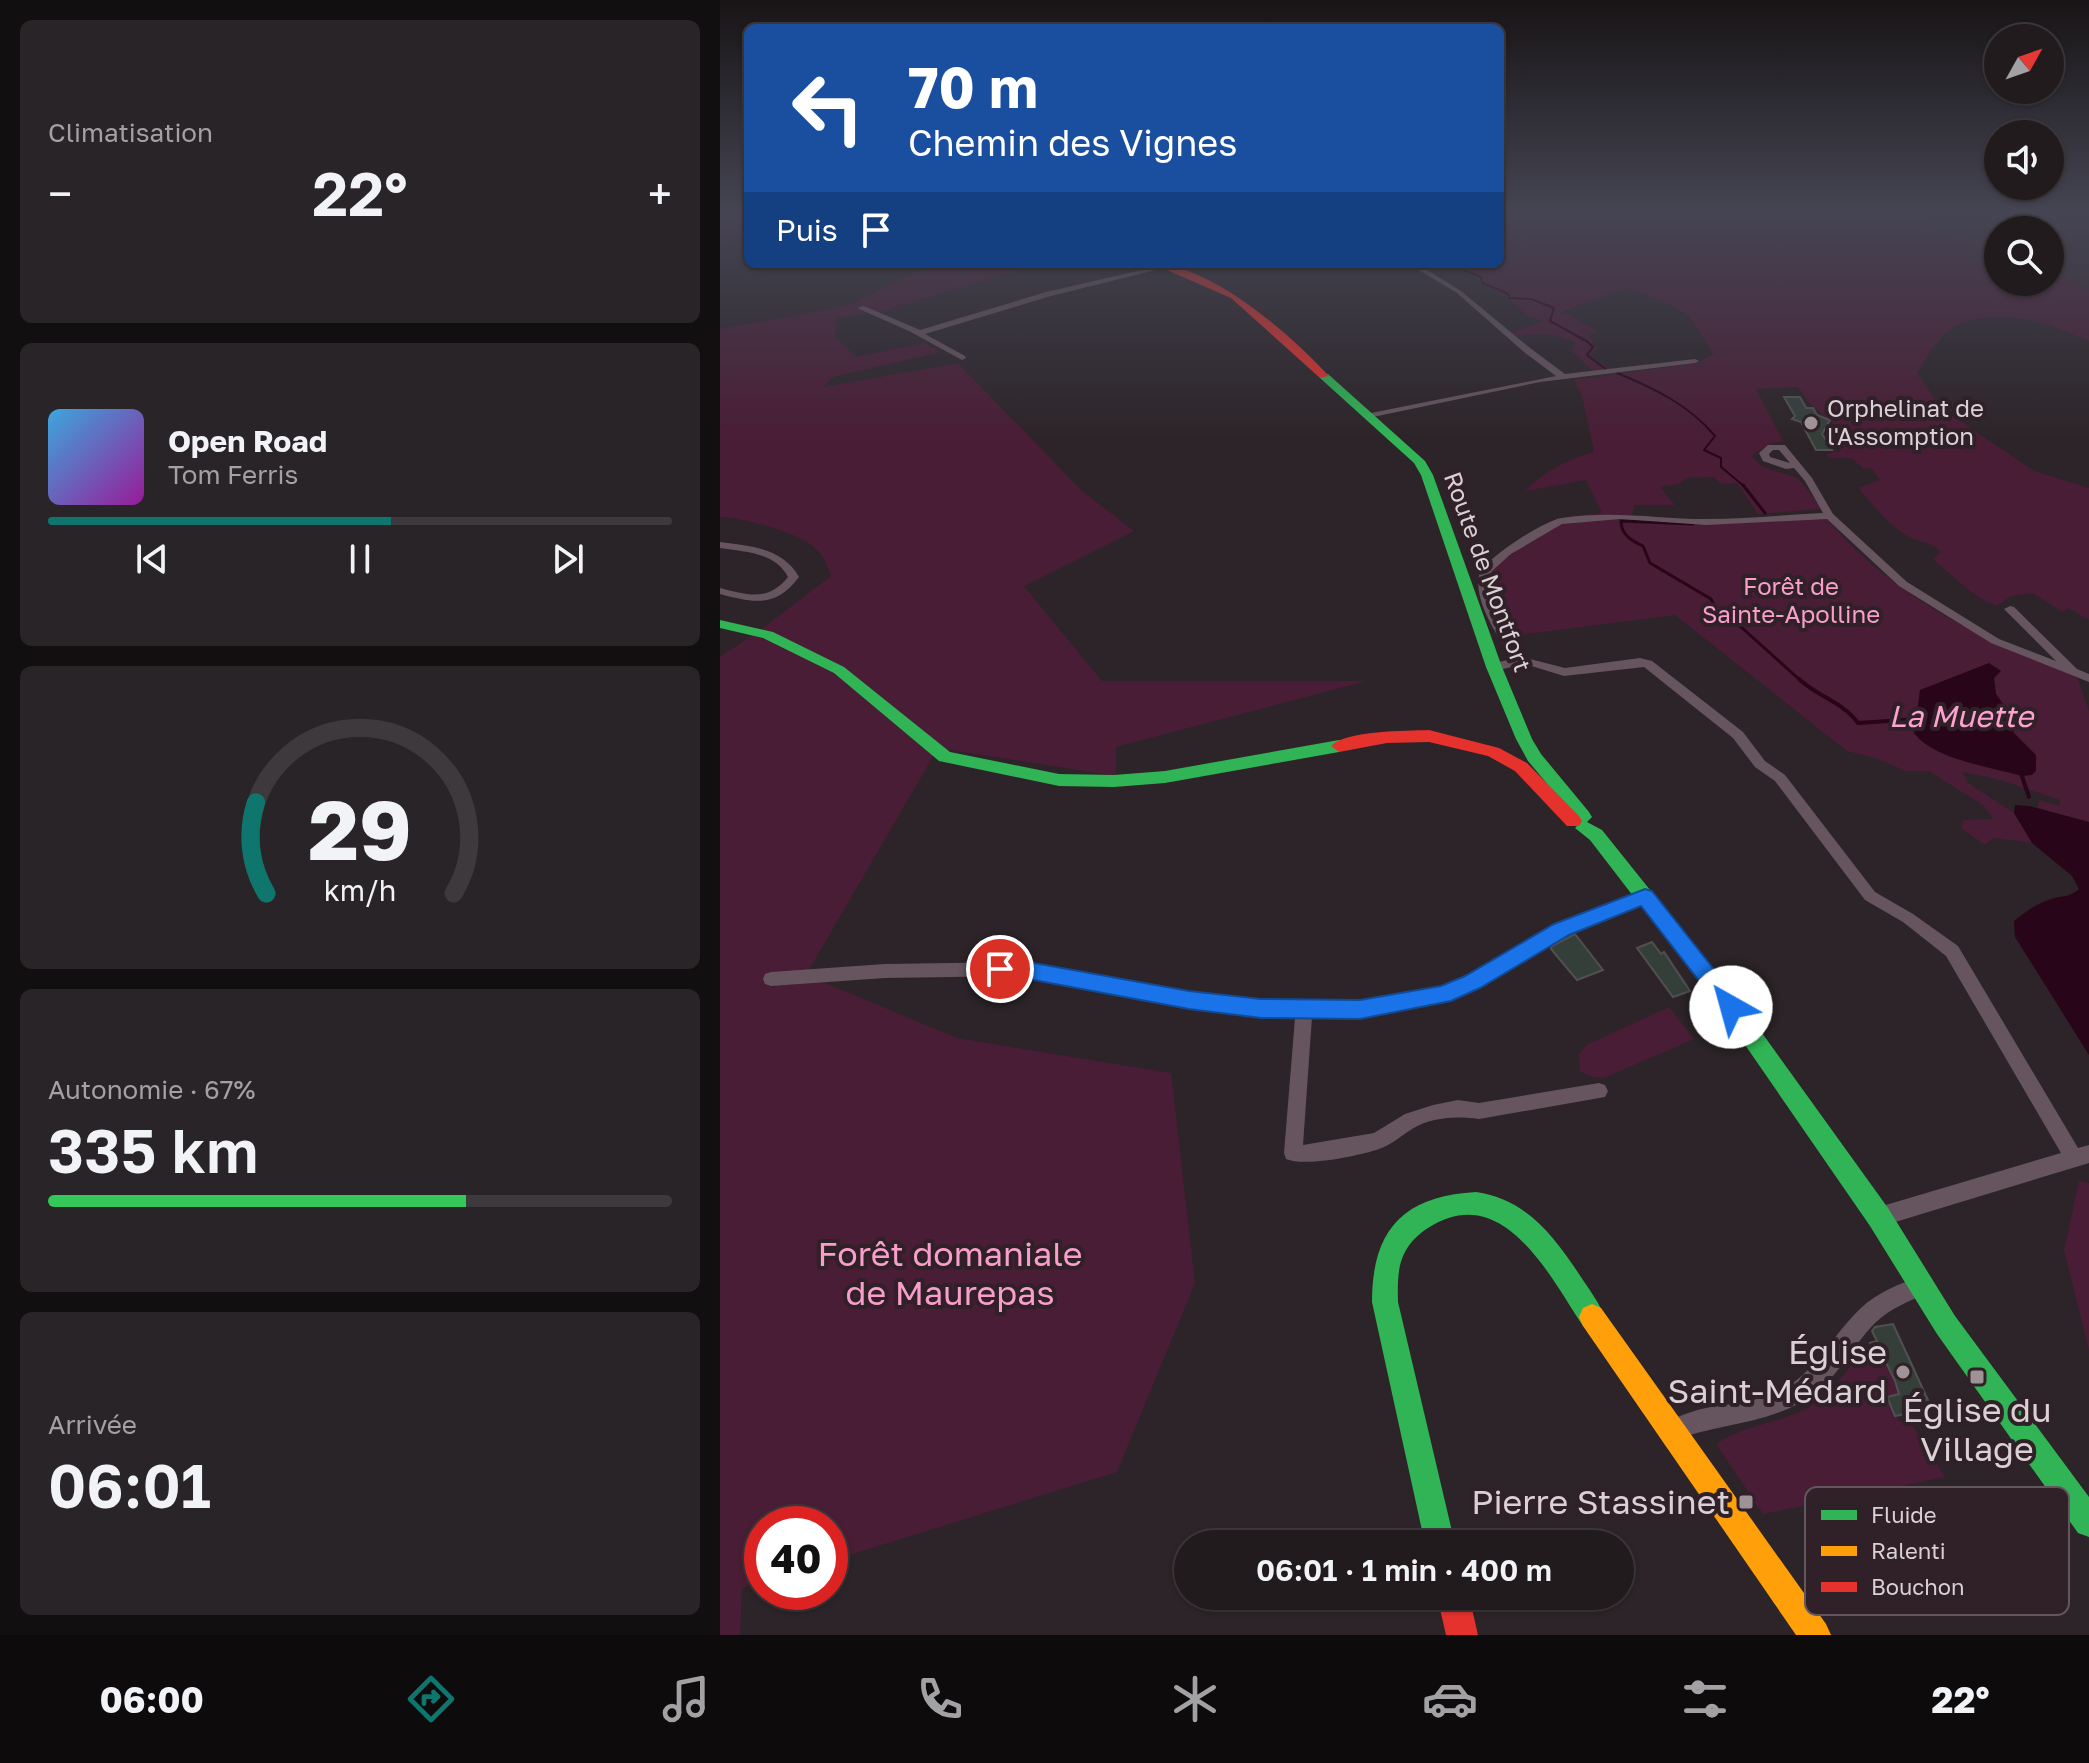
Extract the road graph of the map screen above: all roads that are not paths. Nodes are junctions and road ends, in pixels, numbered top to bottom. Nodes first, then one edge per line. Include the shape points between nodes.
1 (1076, 287) edge
2 (1217, 287) edge
3 (1451, 287) edge
4 (861, 308) dead end
5 (919, 333) junction
6 (962, 358) dead end
7 (1695, 361) dead end
8 (1565, 378) junction
9 (1371, 416) junction
10 (1795, 465) dead end
11 (1829, 516) junction
12 (720, 545) edge
13 (720, 591) edge
14 (2010, 609) dead end
15 (720, 624) edge
16 (1518, 660) junction
17 (1494, 667) junction
18 (2071, 669) junction
19 (2089, 678) edge
20 (1580, 822) junction
21 (1645, 897) junction
22 (771, 979) dead end
23 (1304, 1011) junction
24 (1599, 1091) dead end
25 (2081, 1157) edge
26 (1879, 1217) junction
27 (1921, 1286) junction
28 (1671, 1430) junction
29 (2064, 1487) edge
30 (2069, 1494) edge
31 (2089, 1522) edge
32 (1437, 1530) edge
33 (1456, 1610) edge
34 (1462, 1635) edge
35 (1815, 1635) edge

1 - 5 street
2 - 9 street, Route de Montfort via 1234,296
3 - 8 street
4 - 5 street
5 - 6 street
7 - 8 street
8 - 9 street
9 - 17 street, Route de Montfort via 1407,447 1427,475
10 - 11 street
11 - 16 street via 1706,522 1604,516 1560,521 1487,570 1483,588 1488,608
11 - 18 street via 1883,568 1959,621
12 - 13 street via 776,557 794,577 760,600
14 - 18 street
15 - 20 street via 768,635 839,670 945,757 1059,780 1114,781 1165,777 1387,737 1429,736 1493,752 1521,767
16 - 17 street
16 - 25 street via 1564,672 1648,664 1738,735 1760,764 1780,778 1870,896 1952,951 2058,1128
17 - 20 street, Route de Montfort via 1534,757
18 - 19 street
20 - 21 street, Route de Montfort
21 - 23 street via 1562,929 1444,994 1360,1009
21 - 26 street, Route de Montfort via 1731,1007
22 - 23 street via 1023,969 1189,1000
23 - 24 street via 1293,1153 1377,1141 1433,1113 1508,1108
25 - 26 street
26 - 27 street, Route de Montfort
27 - 28 street via 1877,1305 1808,1386 1771,1407
27 - 29 street, Route de Montfort
28 - 32 street via 1535,1236 1505,1212 1474,1202 1428,1212 1389,1252 1385,1302
28 - 35 street
30 - 31 street, Route de Montfort
33 - 34 street

